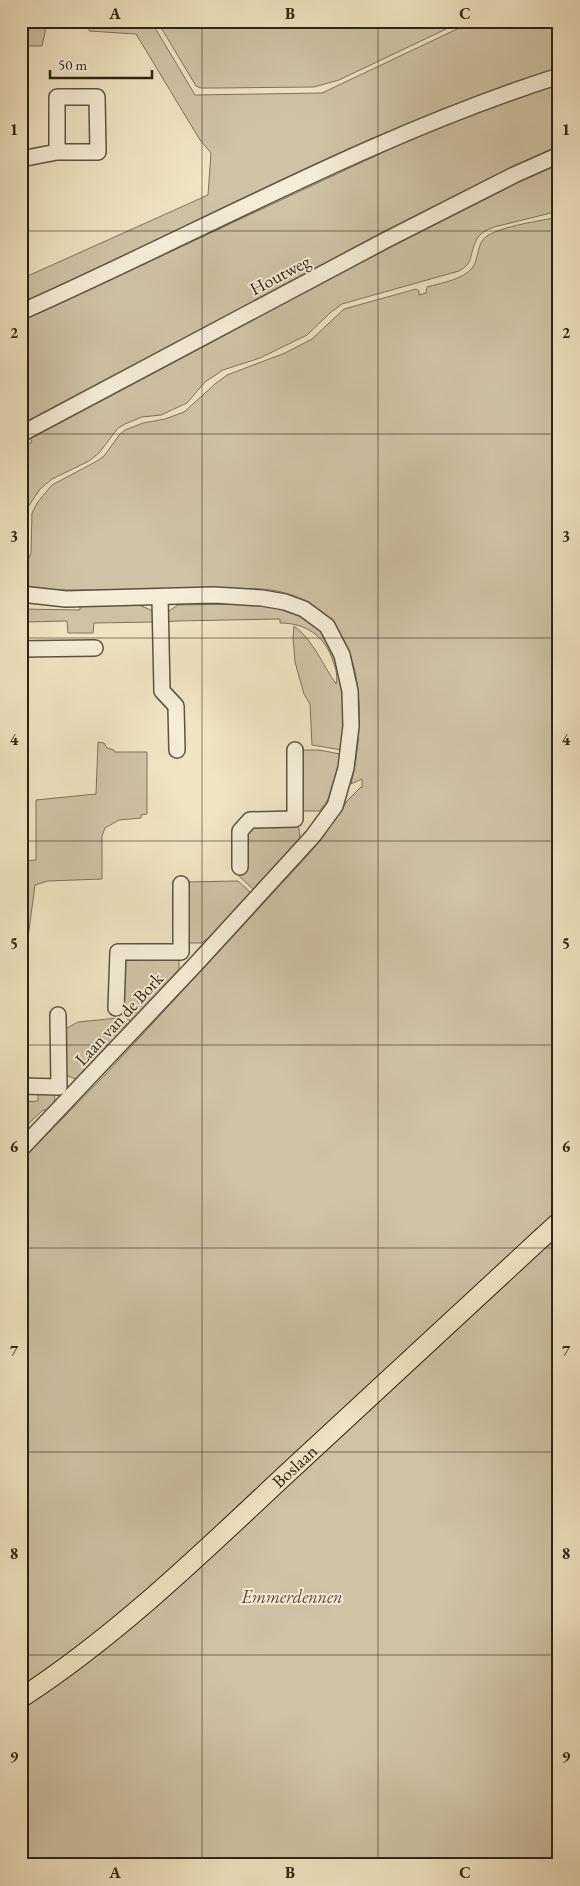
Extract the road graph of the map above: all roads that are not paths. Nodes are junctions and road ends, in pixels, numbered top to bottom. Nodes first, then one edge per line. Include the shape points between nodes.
1 (559, 76) edge
2 (57, 152) junction
3 (559, 155) edge
4 (21, 159) edge
5 (21, 312) edge
6 (21, 434) edge
7 (21, 594) edge
8 (160, 598) junction
9 (95, 648) dead end
10 (21, 649) edge
11 (177, 750) dead end
12 (295, 750) dead end
13 (295, 819) junction
14 (313, 836) junction
15 (240, 867) dead end
16 (181, 884) dead end
17 (181, 952) junction
18 (195, 966) junction
19 (116, 1008) dead end
20 (58, 1015) dead end
21 (21, 1086) edge
22 (59, 1087) junction
23 (70, 1098) junction
24 (21, 1150) edge
25 (559, 1222) edge
26 (21, 1698) edge

1 - 5 street via 371,149
2 - 2 street via 57,97 97,97 98,152
2 - 4 street
3 - 6 street, Houtweg via 386,240
7 - 8 street, Laan van de Bork via 66,599
8 - 11 street via 162,691 176,706
8 - 14 street, Laan van de Bork via 262,598 304,609 327,626 342,655 350,691 351,726 346,768 335,806
9 - 10 street
12 - 13 street
13 - 14 street
13 - 15 street via 250,820 240,831
14 - 18 street, Laan van de Bork
16 - 17 street
17 - 18 street
17 - 19 street, Laan van de Bork via 118,952
18 - 23 street, Laan van de Bork
20 - 22 street, Laan van de Bork
21 - 22 street
22 - 23 street
23 - 24 street, Laan van de Bork
25 - 26 main road, Boslaan via 134,1613 62,1672

